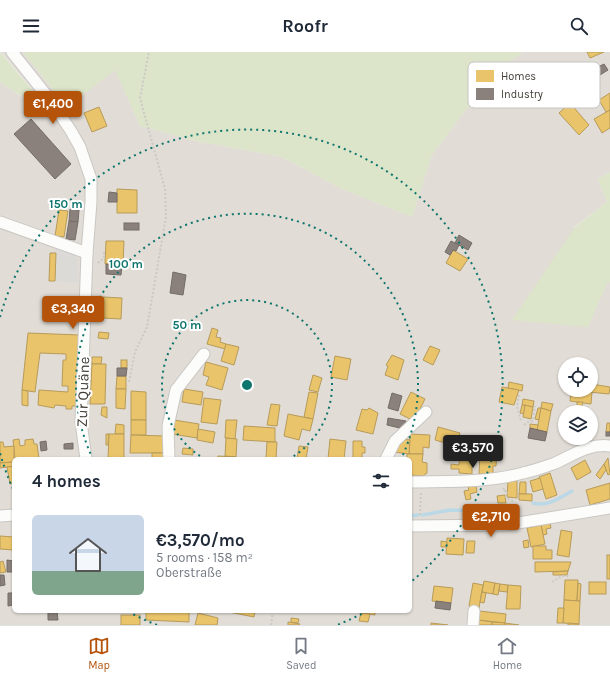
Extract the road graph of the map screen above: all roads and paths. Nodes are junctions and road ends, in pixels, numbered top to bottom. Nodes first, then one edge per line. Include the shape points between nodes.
1 (12, 52) edge
2 (149, 52) edge
3 (0, 222) edge
4 (104, 252) dead end
5 (87, 253) junction
6 (99, 262) dead end
7 (204, 354) dead end
8 (129, 382) dead end
9 (519, 395) dead end
10 (535, 406) dead end
11 (426, 412) dead end
12 (521, 421) dead end
13 (524, 425) dead end
14 (610, 446) edge
15 (86, 457) edge
16 (169, 457) edge
17 (387, 457) edge
18 (412, 482) edge
19 (422, 487) dead end
20 (504, 488) dead end
21 (513, 501) dead end
22 (610, 508) edge
23 (420, 513) dead end
24 (12, 515) edge
25 (0, 516) edge
26 (412, 526) edge
27 (570, 576) dead end
28 (552, 582) dead end
29 (474, 611) dead end
30 (273, 613) edge
31 (271, 625) edge
32 (473, 625) edge

1 - 5 street, Zur Quäne via 71,131 86,160 91,179 92,202
2 - 8 path via 140,98 165,188 166,217 147,327 135,352
3 - 5 street
4 - 6 path via 104,258
5 - 15 street, Zur Quäne via 81,422
7 - 16 street via 176,390 168,426
9 - 12 path via 517,406
10 - 13 path via 532,421
11 - 17 street via 395,441
14 - 18 street via 589,446 553,464 523,474 471,481
19 - 23 path
20 - 21 path via 503,491 507,491 506,498
22 - 26 street via 506,525
24 - 25 street
27 - 28 path via 562,576
29 - 32 street
30 - 31 path

